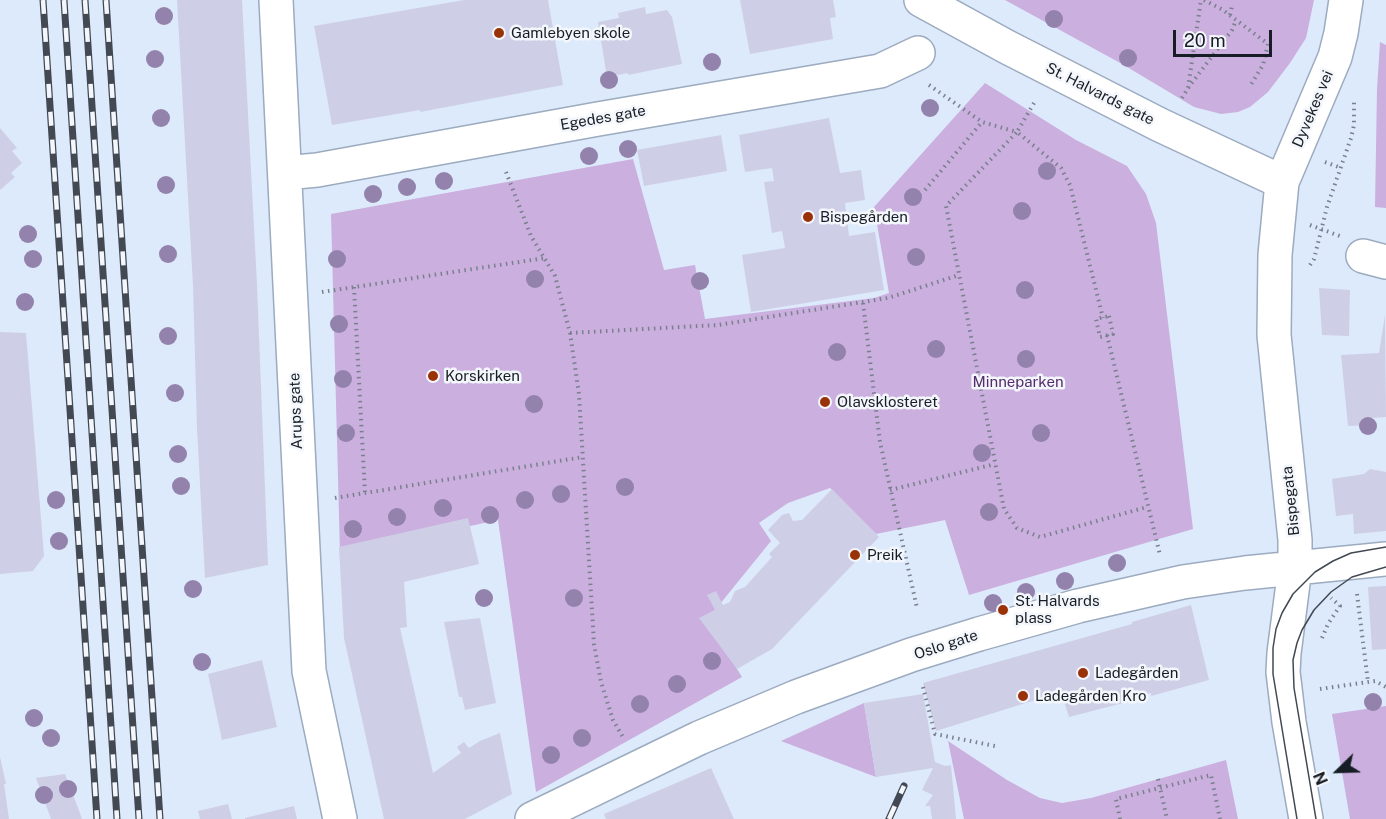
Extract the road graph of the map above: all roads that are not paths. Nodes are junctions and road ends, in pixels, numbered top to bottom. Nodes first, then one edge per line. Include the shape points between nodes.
1 (276, 0) edge
2 (921, 0) edge
3 (1346, 5) edge
4 (918, 53) dead end
5 (285, 173) junction
6 (1282, 182) junction
7 (1386, 559) edge
8 (1295, 568) junction
9 (587, 807) edge
10 (340, 819) edge
11 (532, 819) edge
12 (1306, 819) edge

1 - 5 street, Arups gate
2 - 6 street, St. Halvards gate via 1150,120
3 - 6 street, Dyvekes vei via 1326,80
4 - 5 street, Egedes gate via 880,71
5 - 10 street, Arups gate via 309,671
6 - 8 street, Bispegata via 1275,255 1274,335 1293,507
7 - 8 street, Oslo gate
8 - 9 street, Oslo gate via 1208,577 1141,590 934,648 796,697 699,738
8 - 12 street, Bispegata via 1283,672
9 - 11 street, Oslo gate

